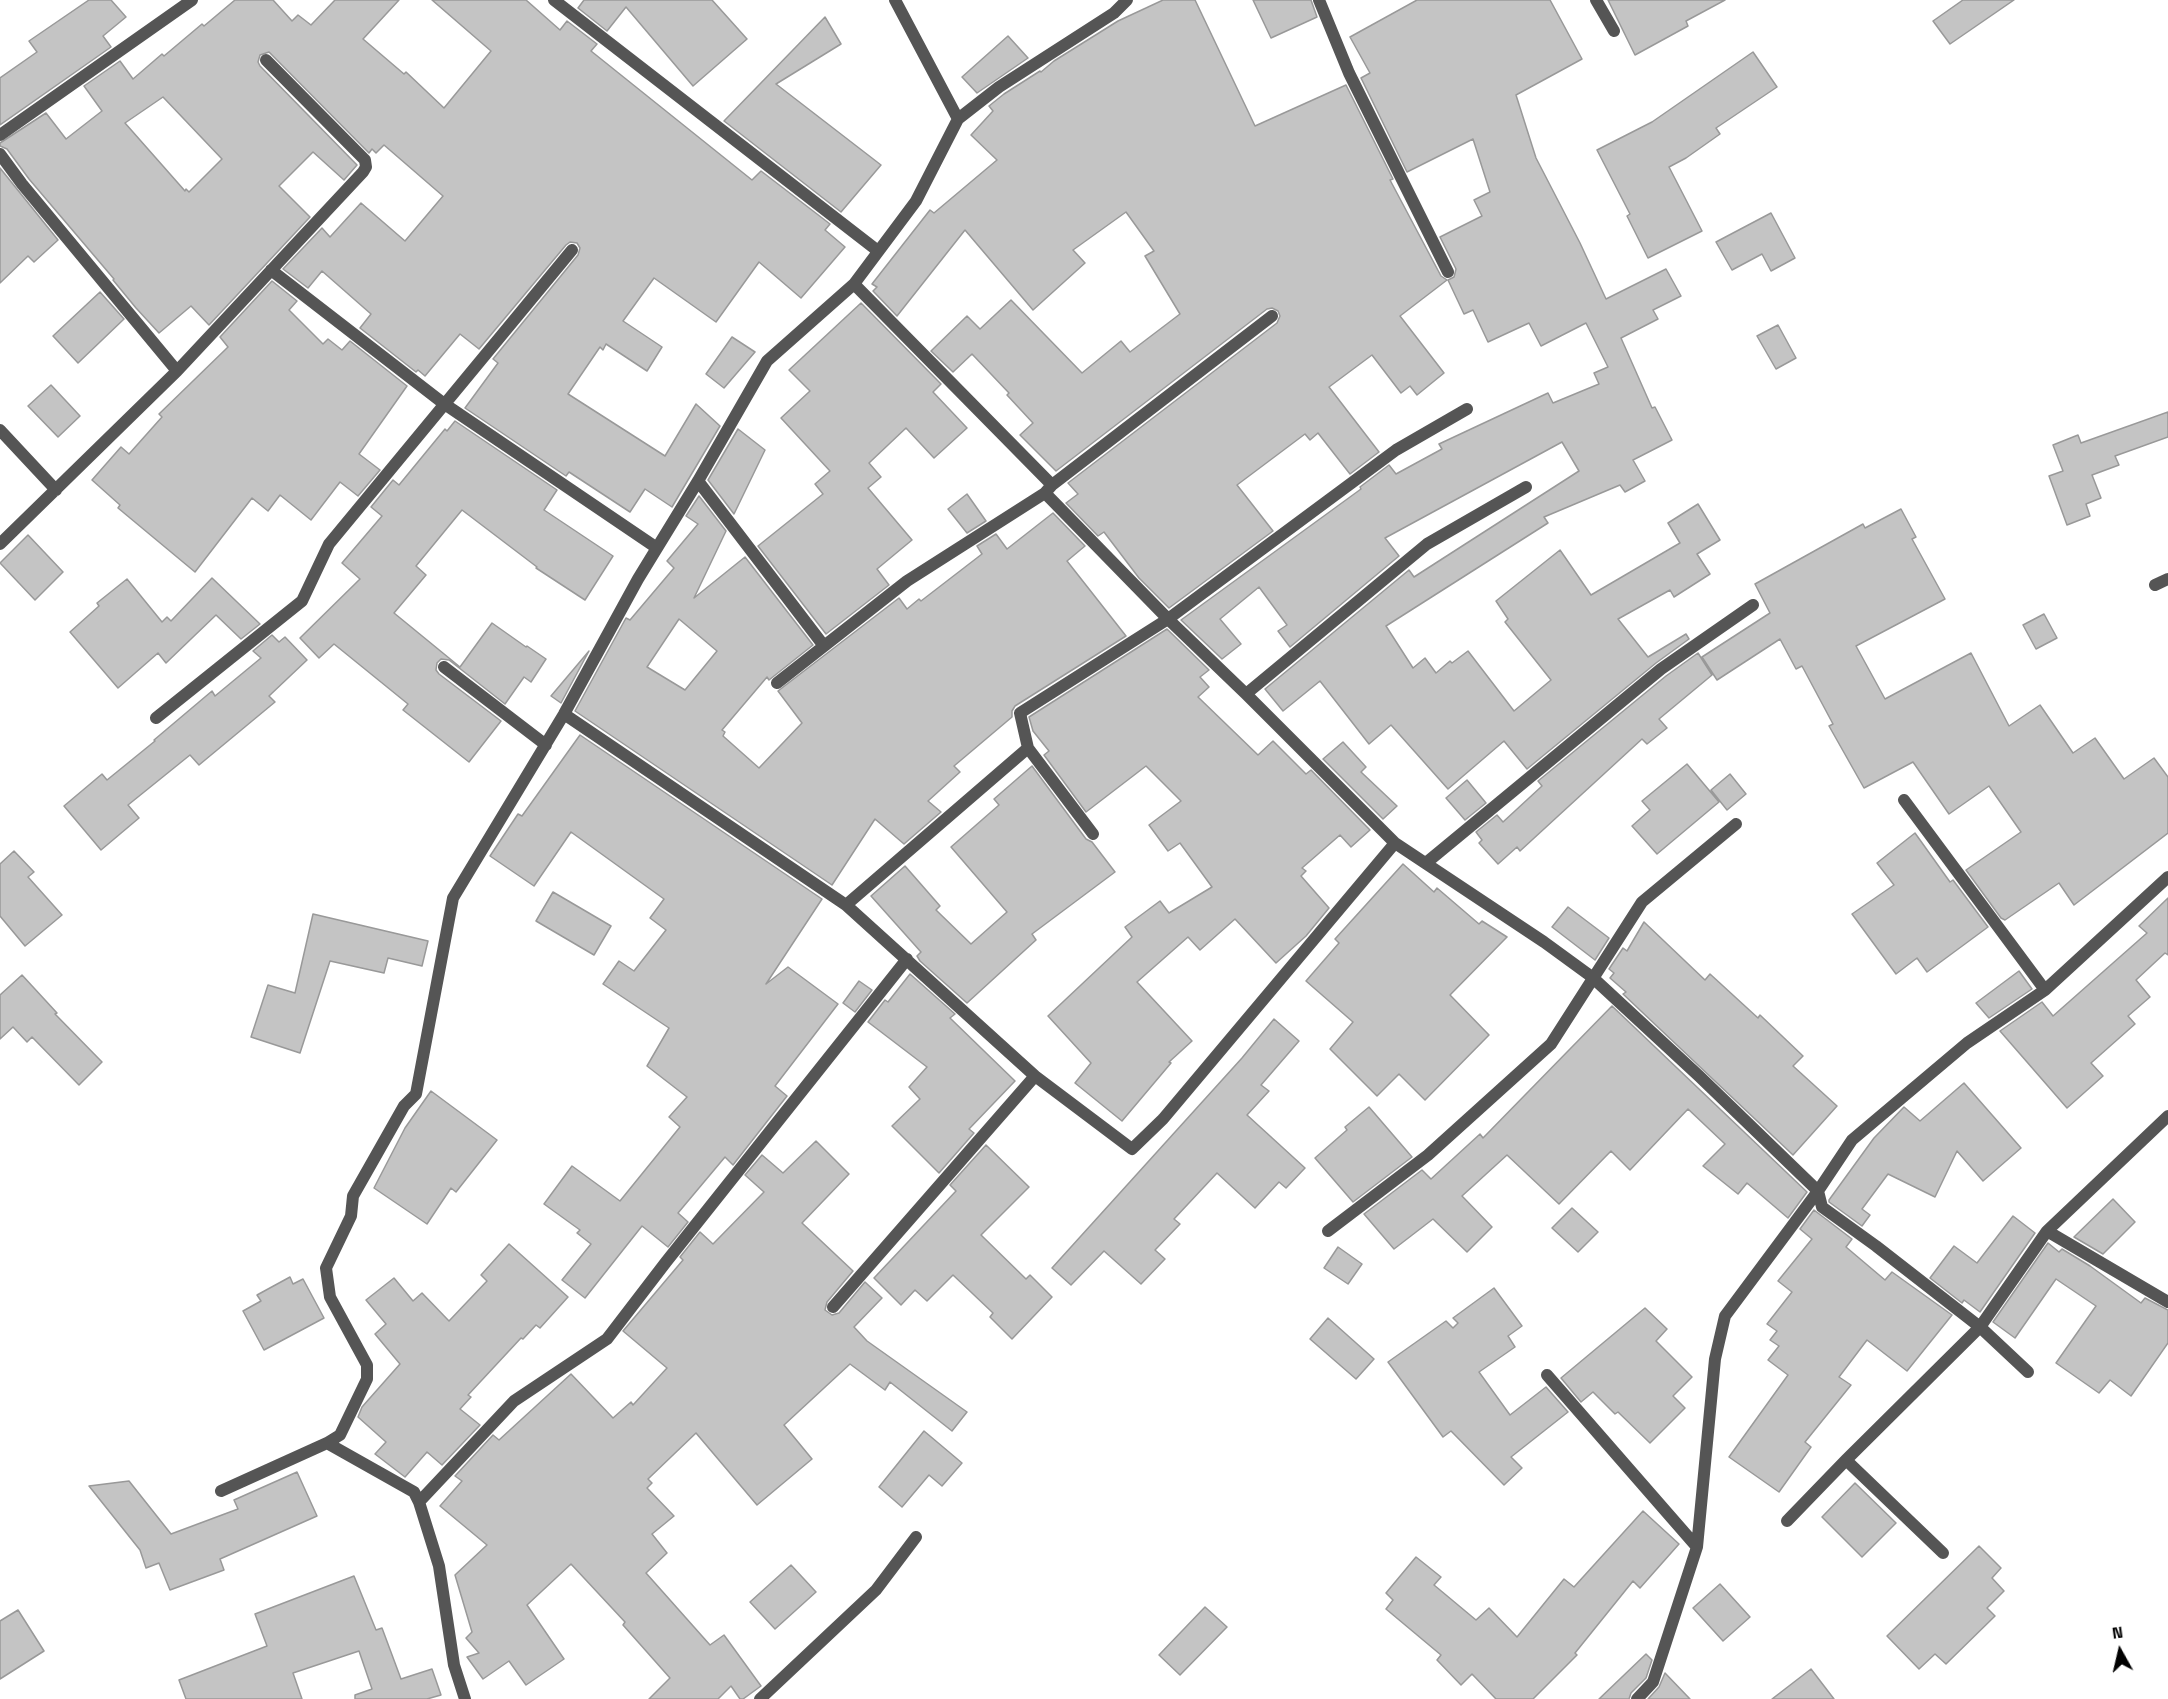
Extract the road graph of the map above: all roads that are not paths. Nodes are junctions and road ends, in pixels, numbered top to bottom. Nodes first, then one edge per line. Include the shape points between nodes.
1 (192, 0) edge
2 (554, 0) edge
3 (895, 0) edge
4 (1127, 0) edge
5 (1319, 0) edge
6 (1596, 0) edge
7 (1614, 31) dead end
8 (266, 60) dead end
9 (958, 119) junction
10 (0, 135) edge
11 (0, 154) edge
12 (572, 250) dead end
13 (878, 250) junction
14 (271, 270) junction
15 (1448, 272) dead end
16 (854, 284) junction
17 (1272, 316) dead end
18 (177, 371) junction
19 (443, 403) junction
20 (1467, 409) dead end
21 (0, 430) edge
22 (698, 481) junction
23 (1526, 487) dead end
24 (1049, 489) junction
25 (56, 490) junction
26 (0, 544) edge
27 (657, 548) junction
28 (2168, 579) edge
29 (2155, 585) dead end
30 (1753, 605) dead end
31 (1168, 620) junction
32 (825, 646) junction
33 (444, 667) dead end
34 (777, 683) dead end
35 (1246, 694) junction
36 (564, 714) junction
37 (156, 718) dead end
38 (546, 745) junction
39 (1028, 748) junction
40 (1904, 800) dead end
41 (1736, 824) dead end
42 (1093, 834) dead end
43 (1395, 843) junction
44 (1426, 863) junction
45 (2168, 877) edge
46 (846, 905) junction
47 (907, 959) junction
48 (1592, 977) junction
49 (2045, 990) junction
50 (1035, 1076) junction
51 (2168, 1116) edge
52 (1818, 1191) junction
53 (1328, 1231) dead end
54 (2047, 1231) junction
55 (2168, 1302) edge
56 (833, 1306) dead end
57 (1980, 1327) junction
58 (2028, 1372) dead end
59 (1547, 1375) dead end
60 (327, 1443) junction
61 (1846, 1460) junction
62 (220, 1491) dead end
63 (419, 1502) junction
64 (1787, 1521) dead end
65 (916, 1537) dead end
66 (1697, 1547) junction
67 (1943, 1554) dead end
68 (465, 1699) edge
69 (760, 1699) edge
70 (1637, 1699) edge

1 - 10 street
2 - 13 street
3 - 9 street
4 - 9 street via 1114,13 999,87
5 - 15 street via 1349,73
6 - 7 street
8 - 14 street via 365,160 366,167
9 - 13 street via 916,201
11 - 18 street
12 - 19 street
13 - 16 street
14 - 18 street
14 - 19 street
16 - 22 street via 767,361
16 - 24 street
17 - 24 street
18 - 25 street
19 - 27 street
19 - 37 street via 329,544 302,602
20 - 31 street via 1396,450
21 - 25 street
22 - 27 street
22 - 32 street
23 - 35 street via 1427,544
24 - 31 street
24 - 32 street via 907,581
25 - 26 street
27 - 36 street
28 - 29 street
30 - 44 street via 1661,669
31 - 35 street
31 - 39 street via 1020,713
32 - 34 street
33 - 38 street
35 - 43 street
36 - 38 street
36 - 46 street
38 - 60 street via 453,898 416,1094 404,1106 353,1196 351,1216 326,1268 330,1297 367,1365 367,1379 340,1435
39 - 42 street
39 - 46 street
40 - 49 street
41 - 48 street via 1642,902
43 - 44 street
43 - 50 street via 1163,1119 1132,1149
44 - 48 street
45 - 49 street
46 - 47 street
47 - 50 street
47 - 63 street via 607,1339 514,1401
48 - 52 street
48 - 53 street via 1551,1044 1428,1155
49 - 52 street via 1967,1043 1852,1140
50 - 56 street
51 - 54 street
52 - 57 street via 1822,1207
52 - 66 street via 1725,1316 1715,1359
54 - 55 street
54 - 57 street
57 - 58 street
57 - 61 street
59 - 66 street
60 - 62 street
60 - 63 street via 414,1492
61 - 64 street
61 - 67 street
63 - 68 street via 439,1566 454,1665
65 - 69 street via 876,1590
66 - 70 street via 1653,1682

